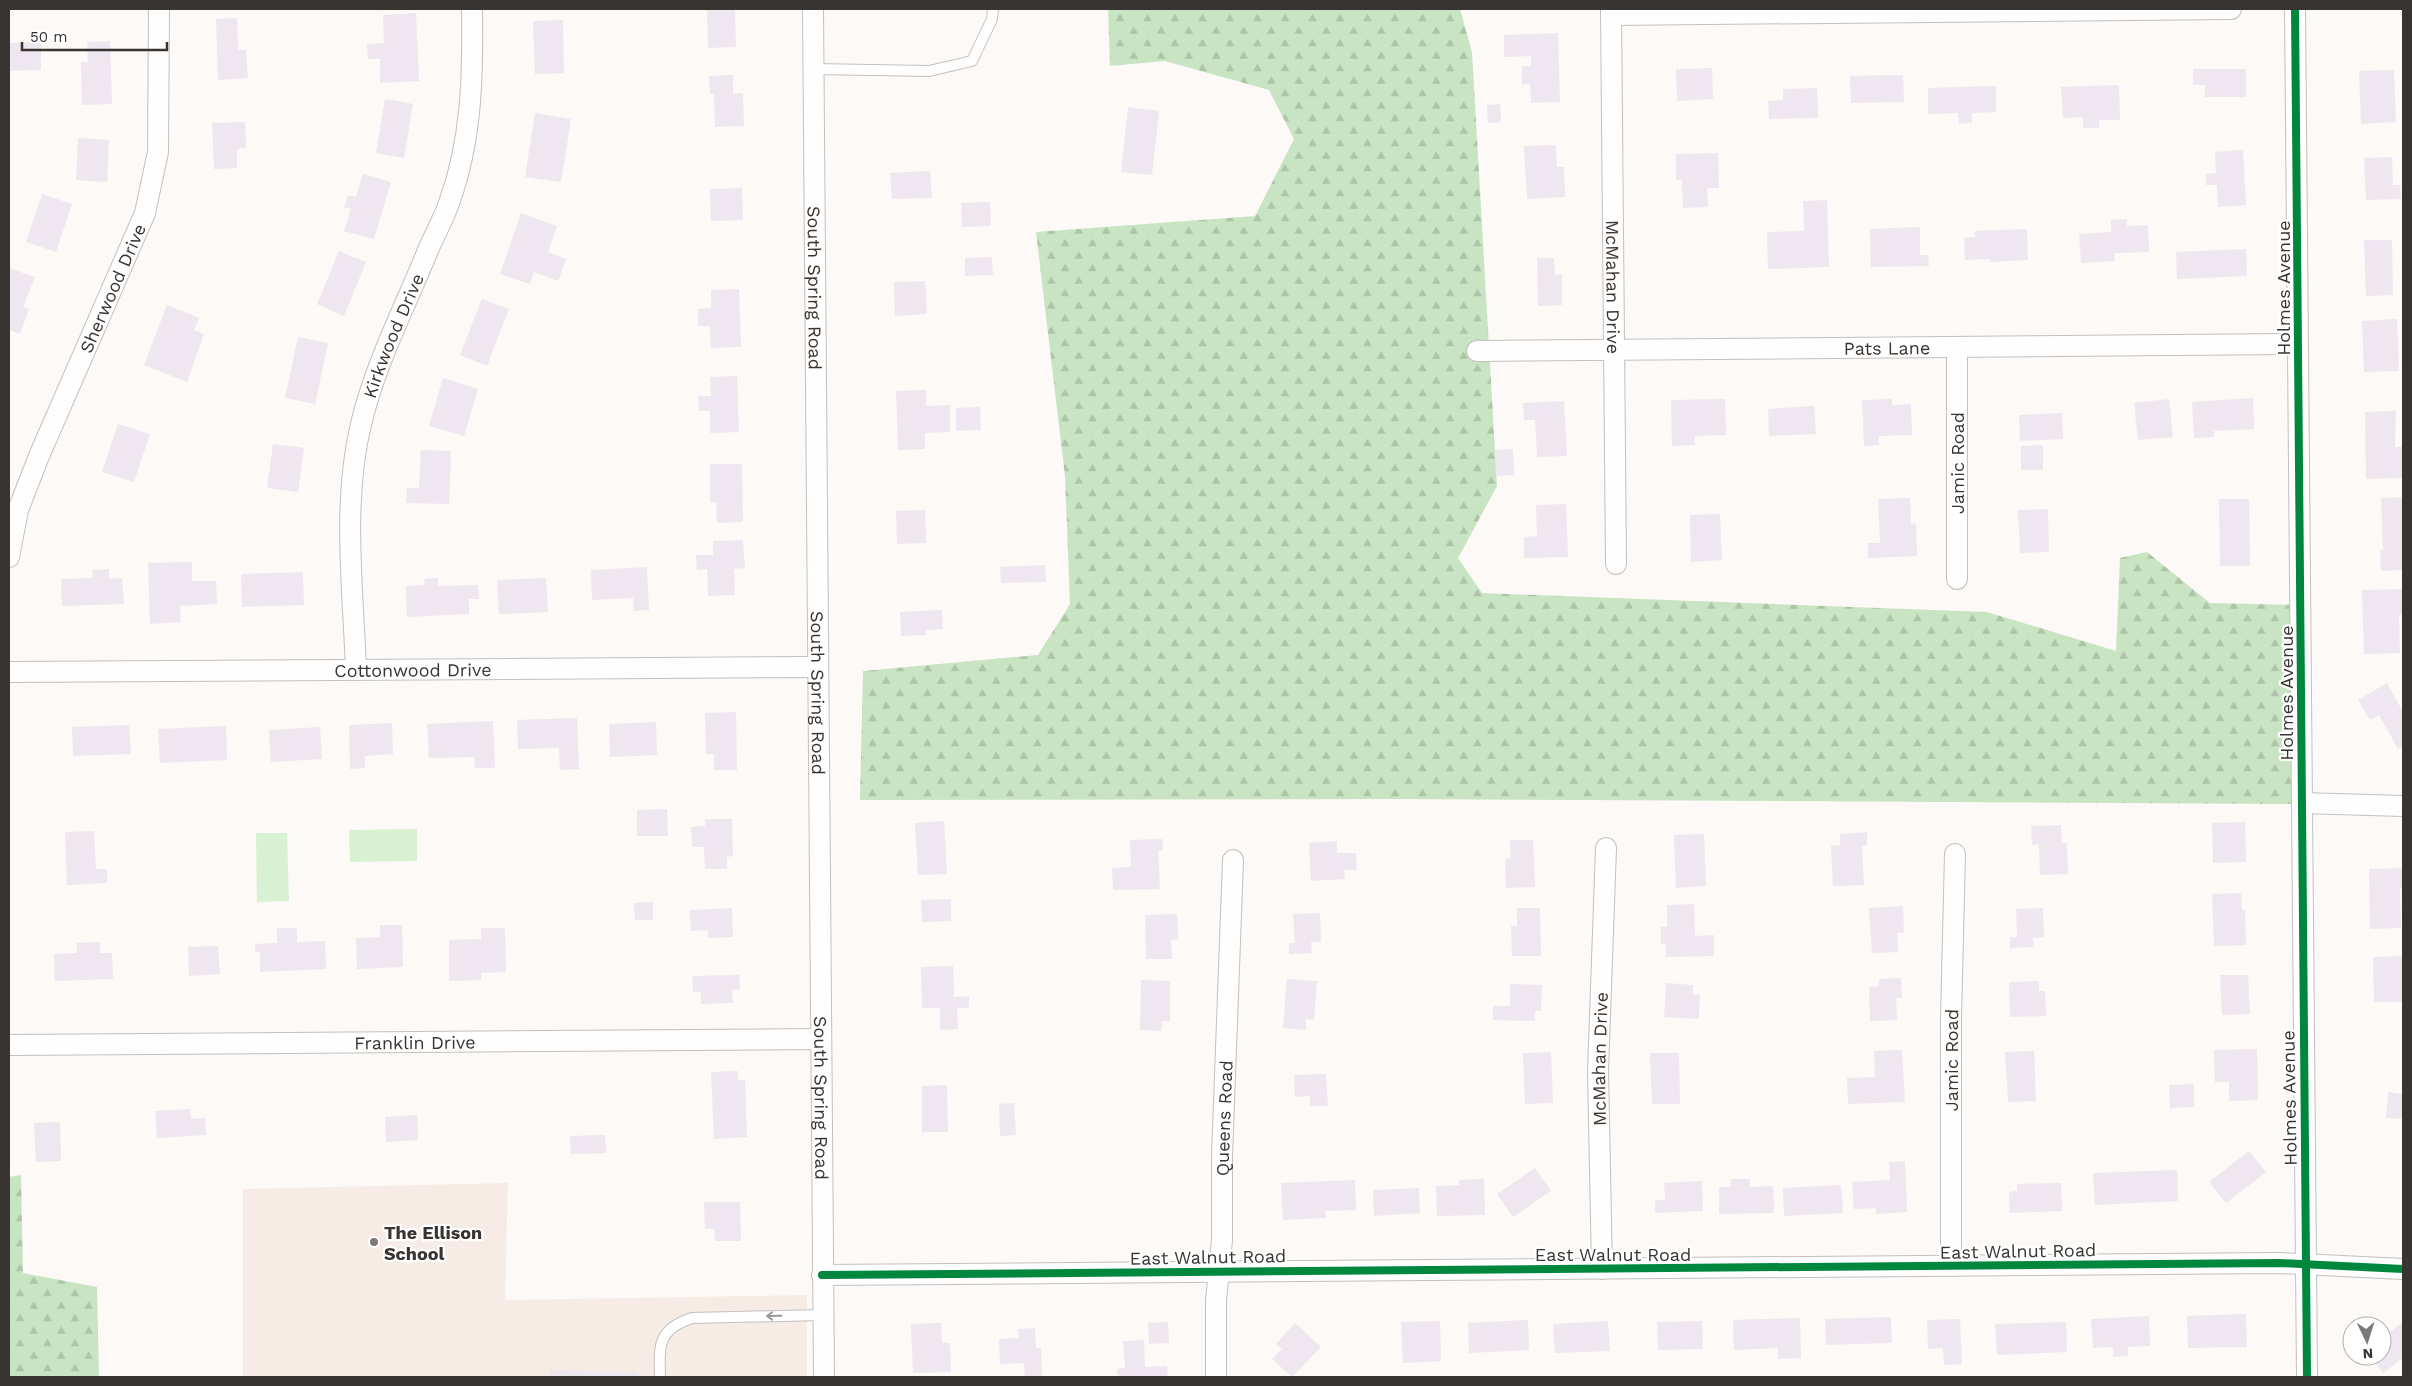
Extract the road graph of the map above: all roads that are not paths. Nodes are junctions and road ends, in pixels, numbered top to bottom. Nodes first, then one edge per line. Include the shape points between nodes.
1 (159, 9) edge
2 (472, 9) edge
3 (812, 9) edge
4 (993, 9) edge
5 (2231, 9) edge
6 (2295, 9) edge
7 (1611, 12) edge
8 (813, 69) junction
9 (2298, 344) junction
10 (1957, 347) junction
11 (1614, 350) junction
12 (1477, 351) dead end
13 (9, 557) edge
14 (1616, 564) dead end
15 (1957, 579) dead end
16 (817, 667) junction
17 (356, 670) junction
18 (9, 672) edge
19 (2302, 802) junction
20 (2403, 806) edge
21 (1606, 848) dead end
22 (1955, 854) dead end
23 (1232, 860) dead end
24 (821, 1039) junction
25 (9, 1046) edge
26 (2306, 1264) junction
27 (1952, 1266) junction
28 (1602, 1269) junction
29 (2403, 1269) edge
30 (1219, 1272) junction
31 (822, 1275) junction
32 (823, 1315) junction
33 (660, 1377) edge
34 (824, 1377) edge
35 (1216, 1377) edge
36 (2307, 1377) edge

1 - 13 street, Sherwood Drive via 158,152 145,213 39,456 18,510
2 - 17 street, Kirkwood Drive via 471,109 457,178 449,204 381,358 355,452 351,545
3 - 8 street, South Spring Road
4 - 8 lane via 992,19 972,61 929,71
5 - 7 street
6 - 9 street, Holmes Avenue
7 - 11 street, McMahan Drive
8 - 16 street, South Spring Road
9 - 10 street, Pats Lane
9 - 19 street, Holmes Avenue
10 - 11 street, Pats Lane
10 - 15 street, Jamic Road
11 - 12 street, Pats Lane
11 - 14 street, McMahan Drive
16 - 17 street, Cottonwood Drive
16 - 24 street, South Spring Road
17 - 18 street, Cottonwood Drive
19 - 20 street
19 - 26 street, Holmes Avenue
21 - 28 street, McMahan Drive via 1598,1071
22 - 27 street, Jamic Road via 1951,1028
23 - 30 street, Queens Road
24 - 25 street, Franklin Drive
24 - 31 street, South Spring Road
26 - 27 street, East Walnut Road
26 - 29 street, East Walnut Road
26 - 36 street, Holmes Avenue
27 - 28 street, East Walnut Road
28 - 30 street, East Walnut Road
30 - 31 street, East Walnut Road
30 - 35 street, Queens Road
31 - 32 street, South Spring Road
32 -> 33 lane via 692,1318 676,1323 665,1333 659,1350
32 - 34 street, South Spring Road

